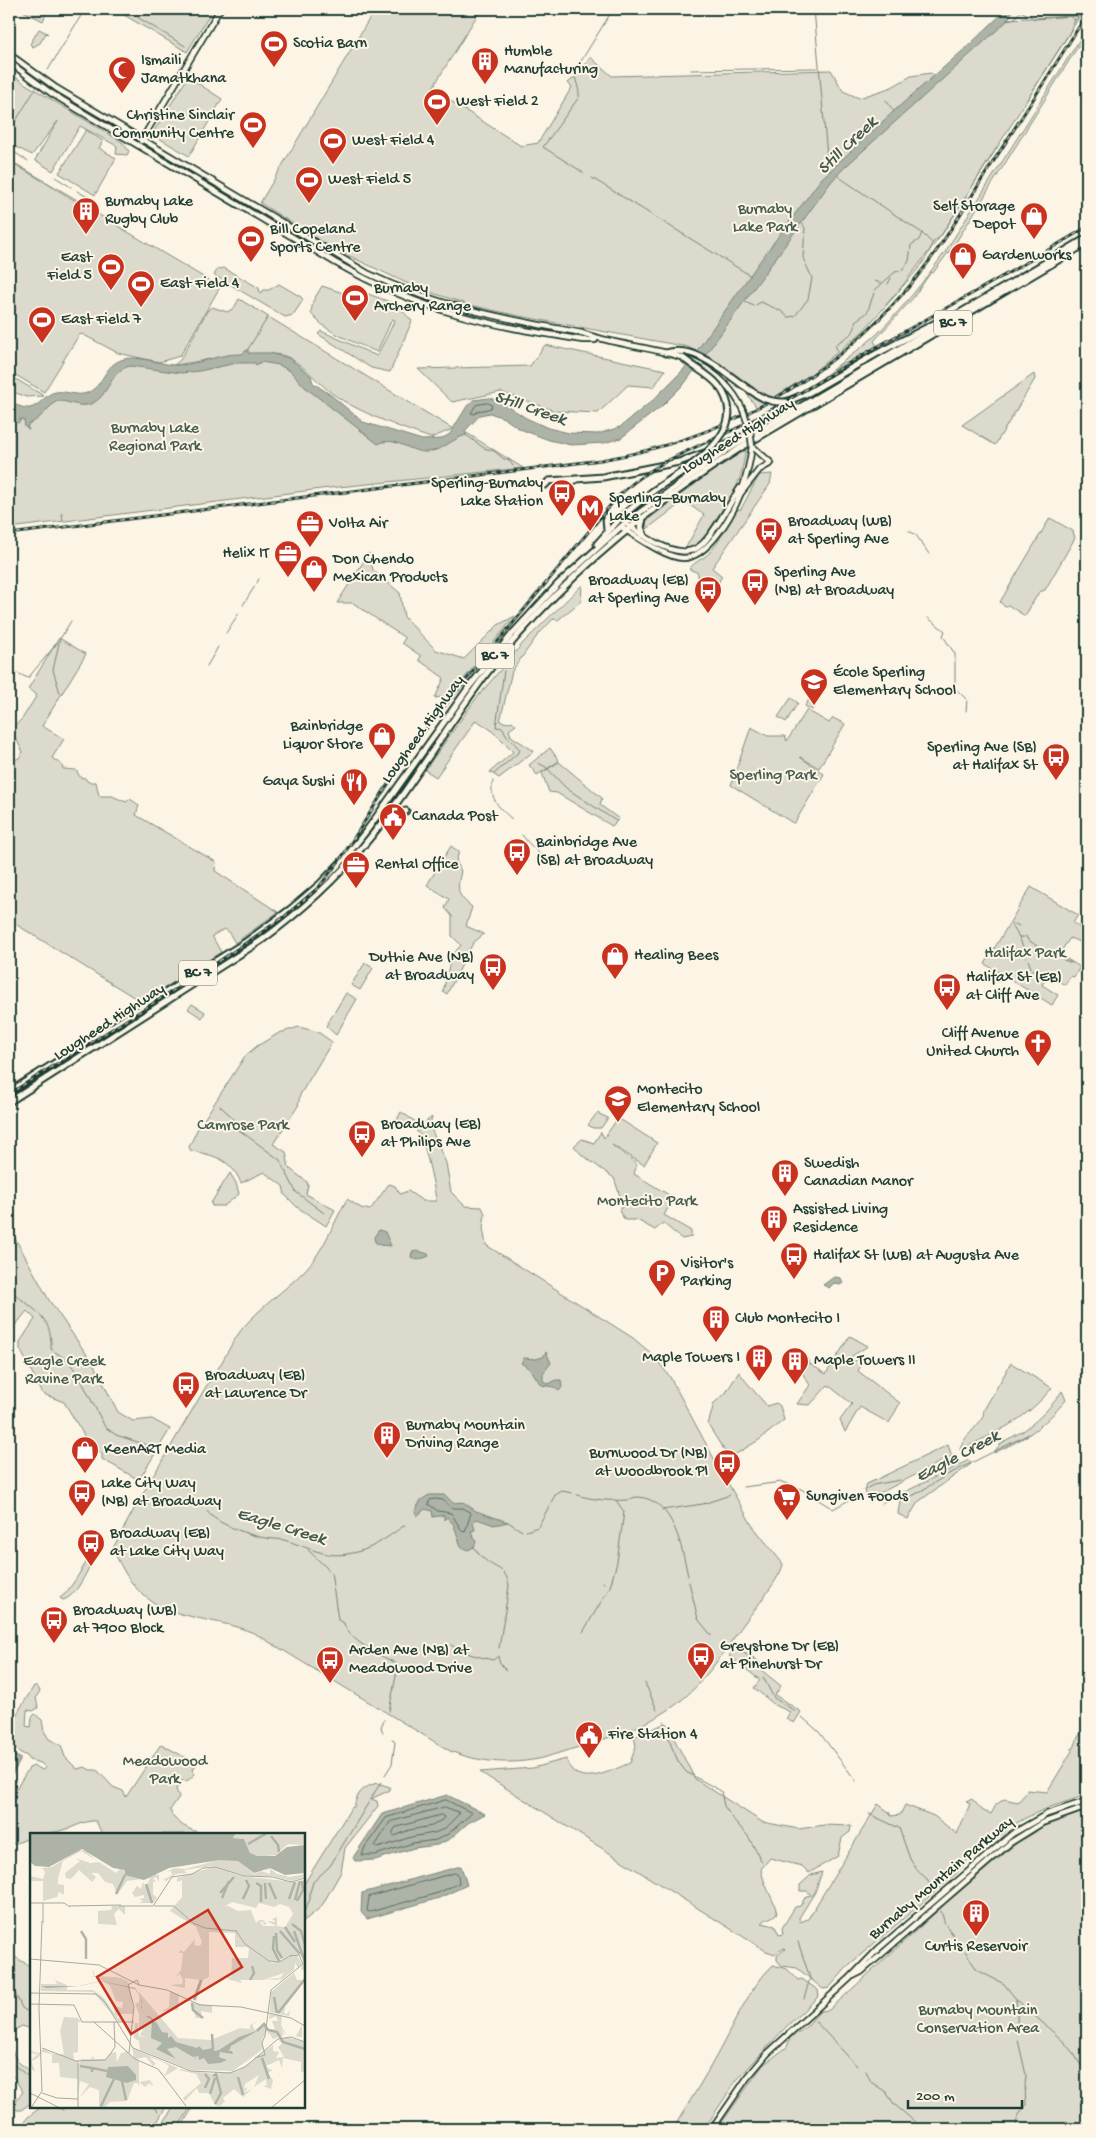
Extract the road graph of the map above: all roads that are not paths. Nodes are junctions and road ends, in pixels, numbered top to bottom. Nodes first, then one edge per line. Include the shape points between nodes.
1 (220, 9) edge
2 (9, 54) edge
3 (9, 62) edge
4 (38, 76) junction
5 (34, 81) junction
6 (142, 139) junction
7 (139, 144) junction
8 (1087, 238) edge
9 (1087, 244) edge
10 (959, 313) junction
11 (599, 340) junction
12 (666, 353) junction
13 (682, 357) junction
14 (768, 426) junction
15 (752, 448) junction
16 (575, 480) junction
17 (742, 484) junction
18 (545, 485) dead end
19 (564, 490) dead end
20 (740, 494) junction
21 (606, 517) dead end
22 (643, 518) junction
23 (623, 525) junction
24 (630, 529) junction
25 (607, 532) junction
26 (644, 535) junction
27 (591, 553) junction
28 (406, 811) dead end
29 (385, 818) junction
30 (9, 1092) edge
31 (9, 1102) edge
32 (1087, 1801) edge
33 (1087, 1807) edge
34 (850, 1978) junction
35 (712, 2129) edge

1 - 6 main road
2 - 4 main road
3 - 5 main road
4 - 5 main road
4 - 6 main road
5 - 7 main road
6 - 7 main road
6 - 11 main road via 379,279 461,309 582,333
7 - 11 main road via 336,263 405,297 505,327
8 - 10 main road, Lougheed Highway / BC 7
9 - 22 main road, Lougheed Highway / BC 7 via 744,445
10 - 12 main road, bridge via 945,317 786,402 764,400 702,358 676,350
10 - 14 main road, Lougheed Highway / BC 7
11 - 12 main road
12 - 13 main road
13 - 15 main road, bridge via 712,370 734,393 746,417
13 - 25 main road, bridge via 715,381 727,404 728,421 719,441 708,452 636,504
14 - 16 main road via 693,458
14 - 23 main road, Lougheed Highway / BC 7 via 711,461
15 - 17 main road
15 - 20 main road via 771,463 759,470
16 - 18 main road via 549,481
16 - 19 main road
17 - 20 main road
17 - 26 main road via 704,542 695,549 685,552 672,550
20 - 24 main road via 712,542 700,553 686,558 670,555
21 - 25 main road
22 - 24 main road, Lougheed Highway / BC 7
22 - 26 main road via 641,527
23 - 24 main road
23 - 27 main road, Lougheed Highway / BC 7
24 - 26 main road
24 - 29 main road, Lougheed Highway / BC 7 via 573,580 517,637 464,704
25 - 27 main road
27 - 30 main road, Lougheed Highway / BC 7 via 507,641 469,687 356,846 319,885 272,924
28 - 29 main road
29 - 31 main road, Lougheed Highway / BC 7 via 348,864 290,920
32 - 34 main road, Burnaby Mountain Parkway via 1048,1814 1012,1834 878,1949
33 - 34 main road, Burnaby Mountain Parkway via 1042,1823 1014,1840
34 - 35 main road, Burnaby Mountain Parkway via 767,2054

